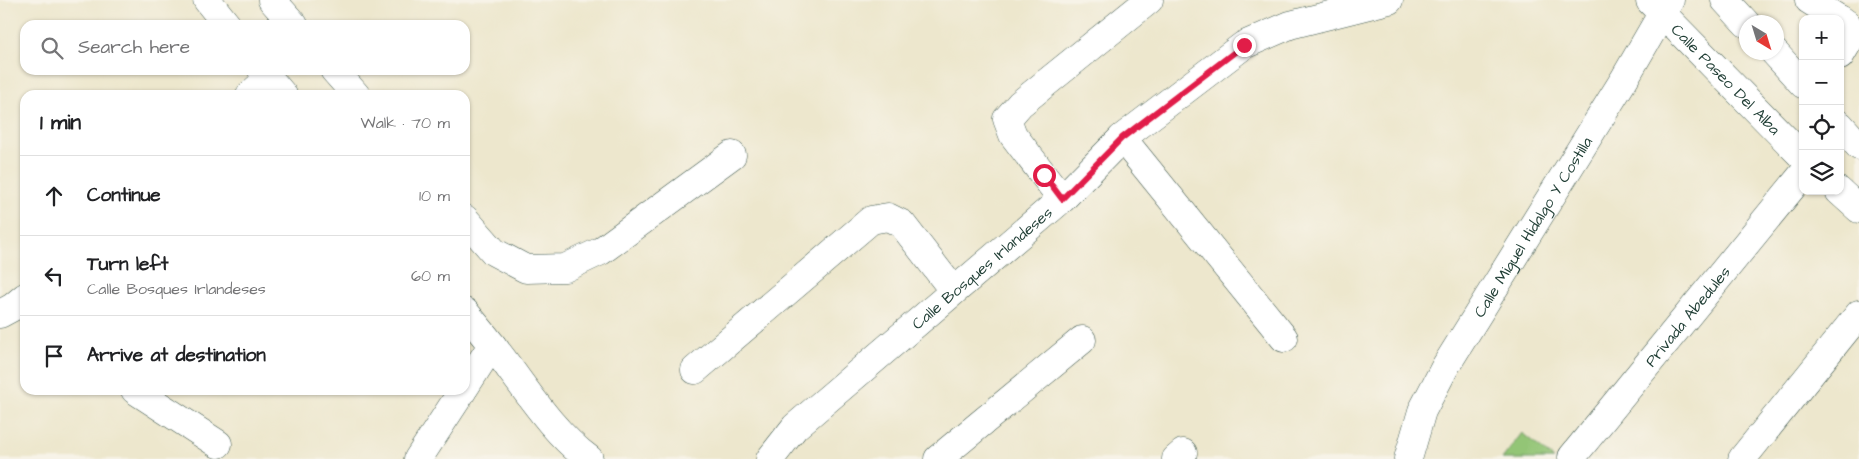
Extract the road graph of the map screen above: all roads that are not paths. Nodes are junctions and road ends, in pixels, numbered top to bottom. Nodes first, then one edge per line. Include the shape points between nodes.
1 (208, 0) edge
2 (272, 0) edge
3 (1149, 0) edge
4 (1389, 0) edge
5 (1725, 0) edge
6 (1809, 0) edge
7 (1661, 4) edge
8 (1325, 7) edge
9 (1739, 15) edge
10 (1833, 15) edge
11 (223, 20) edge
12 (290, 20) edge
13 (1844, 22) edge
14 (1844, 49) edge
15 (1781, 60) edge
16 (338, 75) edge
17 (1799, 80) edge
18 (352, 90) edge
19 (1844, 129) edge
20 (1122, 138) junction
21 (1859, 146) edge
22 (1799, 153) edge
23 (732, 155) dead end
24 (1799, 179) edge
25 (1843, 195) edge
26 (1062, 199) junction
27 (1859, 209) edge
28 (470, 225) edge
29 (953, 290) junction
30 (1859, 314) edge
31 (470, 318) edge
32 (1284, 338) dead end
33 (1082, 340) dead end
34 (492, 345) junction
35 (695, 370) dead end
36 (470, 380) edge
37 (143, 395) edge
38 (460, 395) edge
39 (218, 444) dead end
40 (1572, 457) dead end
41 (418, 459) edge
42 (589, 459) edge
43 (770, 459) edge
44 (938, 459) edge
45 (1408, 459) edge
46 (1742, 459) edge

1 - 11 street
2 - 12 street
3 - 26 street via 1020,104 1006,119 1013,135
4 - 8 street, Calle Bosques Irlandeses
5 - 9 street
6 - 10 street
7 - 22 street, Calle Paseo Del Alba
7 - 45 street, Calle Miguel Hidalgo Y Costilla via 1623,81 1445,367 1422,411
8 - 20 street, Calle Bosques Irlandeses via 1244,45
13 - 14 street via 1853,34
15 - 17 street
16 - 18 street
19 - 21 street
20 - 26 street, Calle Bosques Irlandeses
20 - 32 street
23 - 28 street via 601,251 565,268 526,269 494,252
24 - 40 street, Privada Abedules
25 - 27 street
26 - 29 street, Calle Bosques Irlandeses
29 - 35 street via 902,224 888,217 871,220
29 - 43 street, Calle Bosques Irlandeses via 795,427
30 - 46 street
31 - 34 street
33 - 44 street
34 - 36 street
34 - 42 street via 538,407 575,449
37 - 39 street
38 - 41 street

